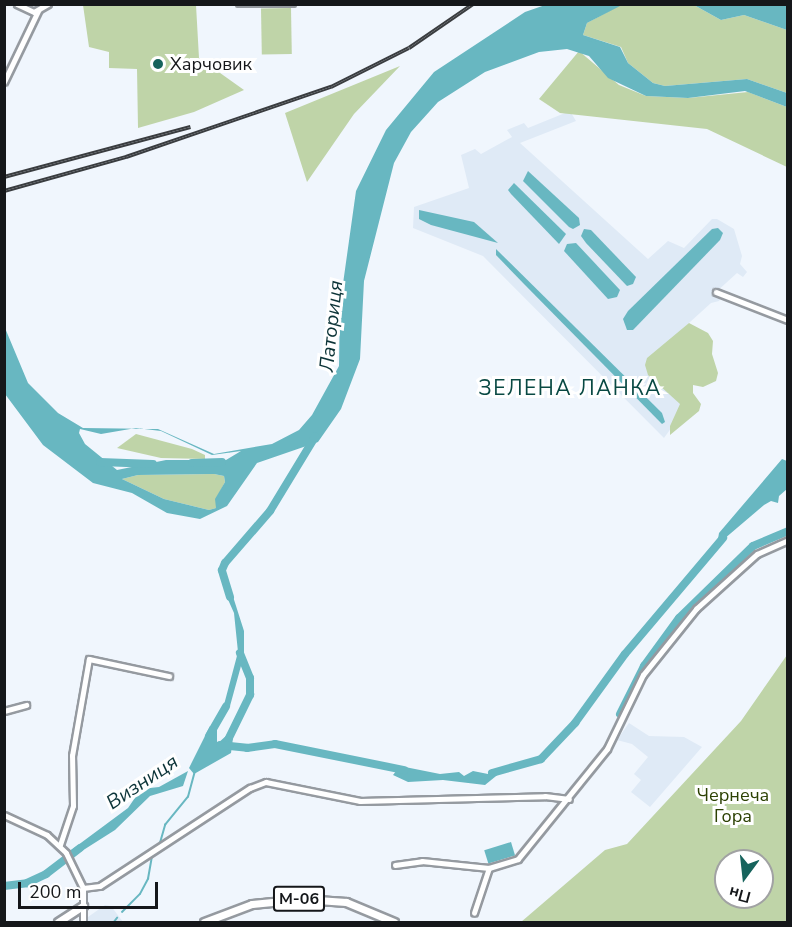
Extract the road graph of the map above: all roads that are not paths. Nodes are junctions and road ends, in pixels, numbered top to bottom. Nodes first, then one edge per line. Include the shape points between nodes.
1 (17, 4) edge
2 (48, 4) edge
3 (239, 4) edge
4 (293, 4) edge
5 (38, 11) junction
6 (4, 82) edge
7 (716, 292) dead end
8 (788, 320) edge
9 (788, 540) edge
10 (169, 676) dead end
11 (26, 705) dead end
12 (4, 711) edge
13 (569, 799) junction
14 (4, 815) edge
15 (60, 845) junction
16 (395, 865) dead end
17 (489, 868) junction
18 (83, 888) junction
19 (83, 906) junction
20 (474, 913) dead end
21 (58, 922) edge
22 (83, 922) edge
23 (204, 922) edge
24 (394, 922) edge

1 - 5 street via 27,12
2 - 5 street
3 - 4 street
5 - 6 street
7 - 8 street
9 - 13 street via 757,554 696,609 643,675 615,737
10 - 15 street via 89,659 72,756 73,806
11 - 12 street
13 - 17 street via 518,858
13 - 18 street via 545,796 360,801 266,782 250,788 100,886
14 - 15 main road
15 - 18 main road
16 - 17 street via 422,861
17 - 20 street
18 - 19 main road
19 - 21 highway
19 - 22 main road
23 - 24 highway, М-06 via 252,904 303,898 346,902

